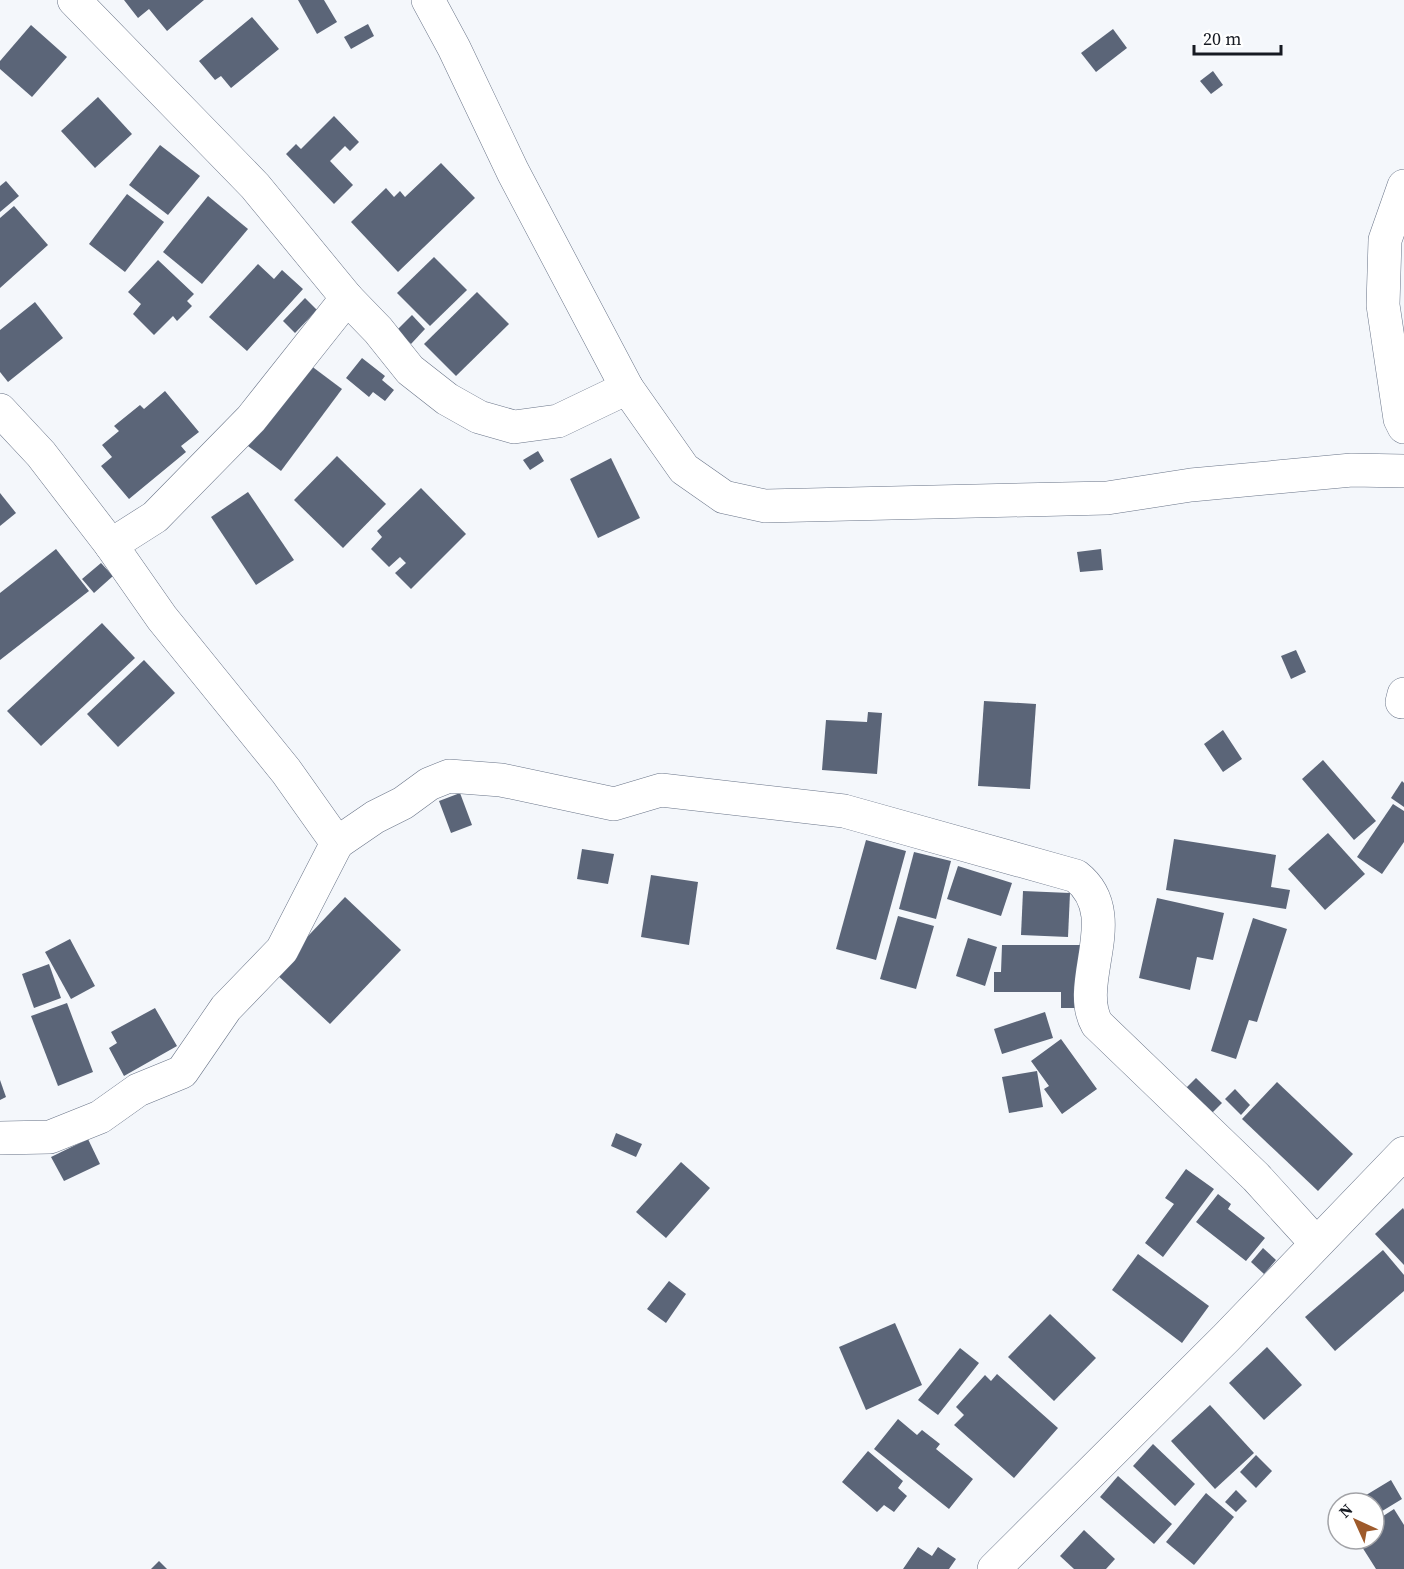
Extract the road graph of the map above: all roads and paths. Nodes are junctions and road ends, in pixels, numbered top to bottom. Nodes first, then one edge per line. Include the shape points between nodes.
1 (74, 0) edge
2 (428, 0) edge
3 (1404, 186) edge
4 (347, 298) junction
5 (627, 388) junction
6 (0, 410) edge
7 (1404, 427) edge
8 (1404, 471) edge
9 (111, 545) junction
10 (337, 843) junction
11 (0, 1138) edge
12 (1404, 1153) edge
13 (1316, 1243) junction
14 (994, 1569) edge

1 - 4 street via 255,186
2 - 5 street
3 - 7 street via 1385,240 1383,305
4 - 5 street via 410,370 447,399 479,417 513,427 558,421
4 - 9 street via 251,419 155,517
5 - 8 street via 684,469 724,496 765,506 1107,498 1191,485 1352,470
6 - 9 street via 41,454
9 - 10 street via 162,618 286,771
10 - 11 street via 282,950 225,1008 182,1072 138,1090 100,1117 50,1137
10 - 13 street via 422,788 449,776 501,780 614,804 661,790 844,811 1076,876 1092,894 1098,914 1090,1000 1090,1013 1097,1024 1256,1177
12 - 13 street
13 - 14 street

